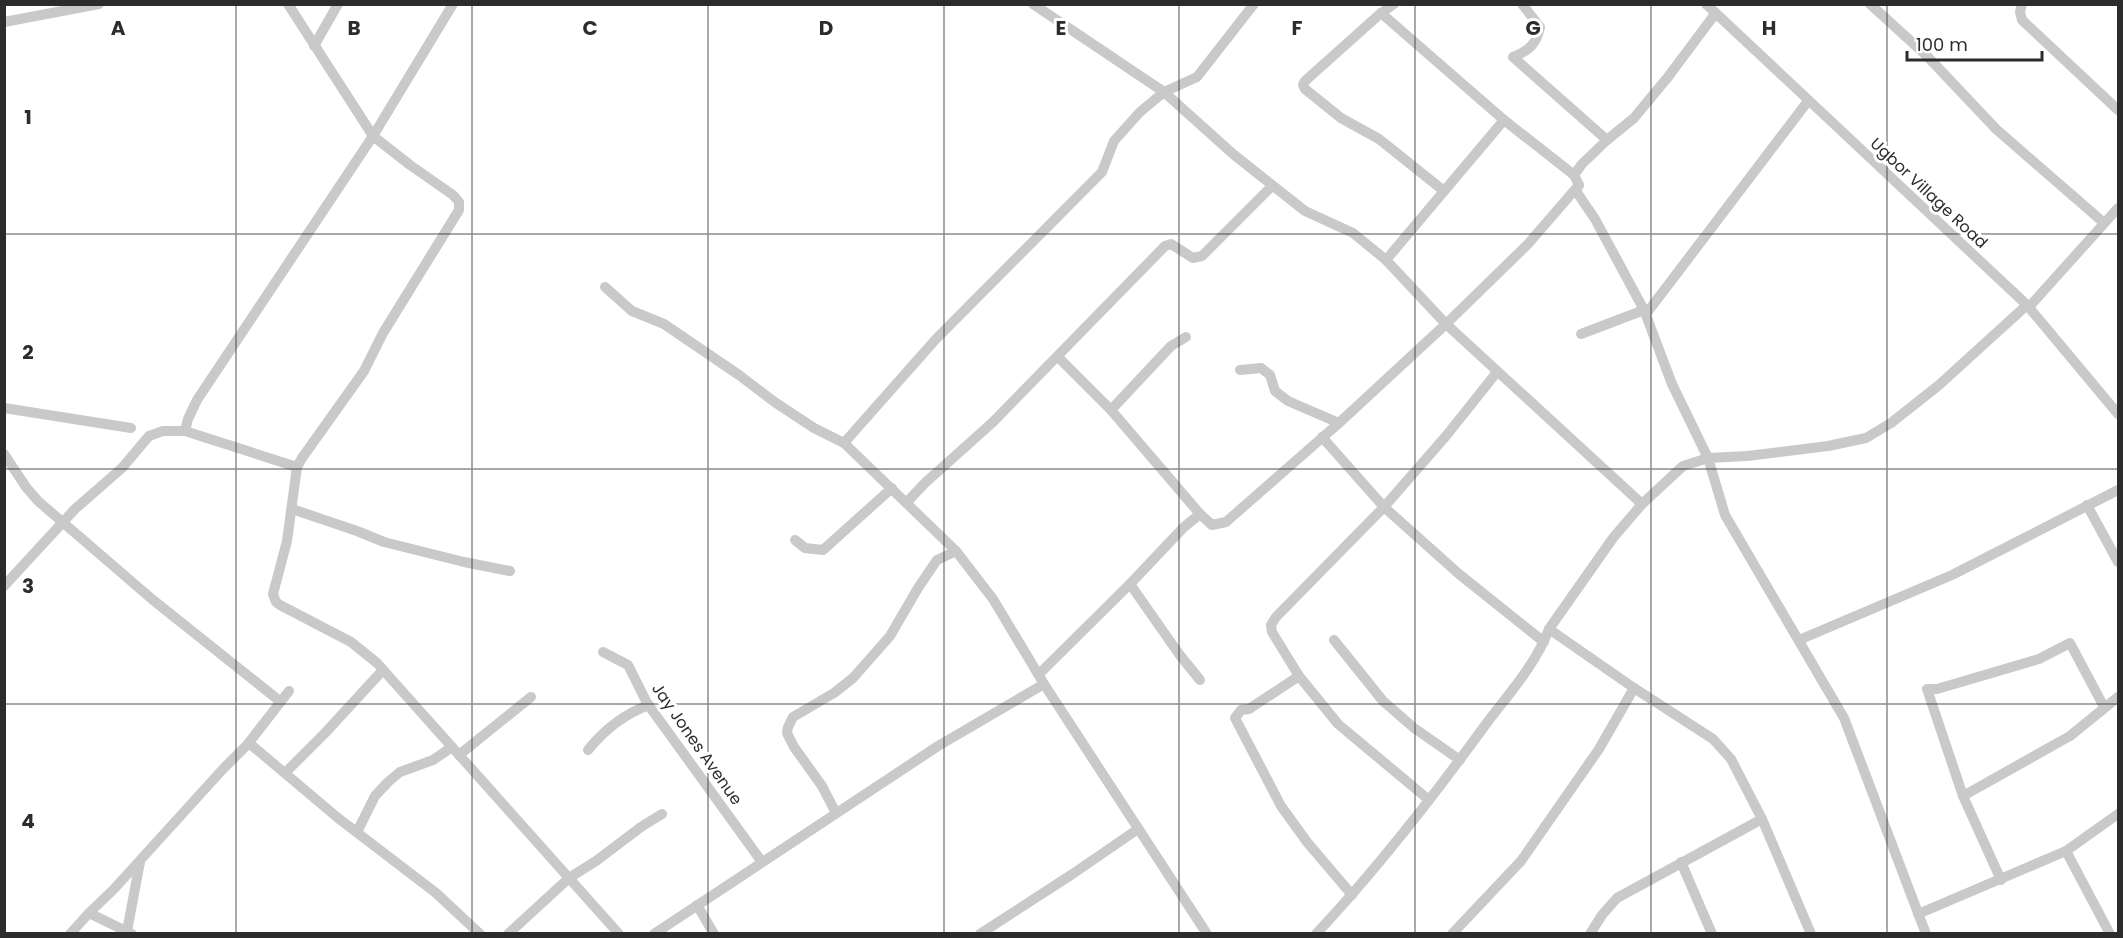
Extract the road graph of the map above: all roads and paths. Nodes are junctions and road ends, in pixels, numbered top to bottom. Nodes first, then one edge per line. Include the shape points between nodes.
1 (99, 4) edge
2 (288, 4) edge
3 (338, 4) edge
4 (453, 4) edge
5 (1033, 4) edge
6 (1254, 4) edge
7 (1394, 4) edge
8 (1522, 4) edge
9 (1706, 4) edge
10 (1870, 4) edge
11 (2022, 4) edge
12 (1381, 13) junction
13 (1715, 14) junction
14 (4, 22) edge
15 (314, 46) junction
16 (1164, 92) junction
17 (1808, 101) junction
18 (2118, 110) edge
19 (1504, 120) junction
20 (373, 136) junction
21 (1607, 140) junction
22 (1577, 180) junction
23 (1272, 186) junction
24 (1444, 191) junction
25 (2118, 208) edge
26 (2103, 222) junction
27 (1386, 260) junction
28 (605, 287) dead end
29 (2028, 306) junction
30 (1645, 312) junction
31 (1446, 324) junction
32 (1581, 333) dead end
33 (1186, 337) dead end
34 (1058, 357) junction
35 (1240, 370) dead end
36 (1497, 372) junction
37 (4, 408) edge
38 (1111, 410) junction
39 (2118, 414) edge
40 (1339, 423) junction
41 (131, 428) dead end
42 (185, 431) junction
43 (1322, 437) junction
44 (844, 443) junction
45 (4, 454) edge
46 (1708, 458) junction
47 (297, 467) junction
48 (892, 488) junction
49 (2118, 490) edge
50 (907, 502) junction
51 (1642, 504) junction
52 (2087, 505) junction
53 (1384, 507) junction
54 (292, 509) junction
55 (1200, 514) junction
56 (64, 522) junction
57 (795, 540) dead end
58 (956, 551) junction
59 (2118, 562) edge
60 (510, 572) dead end
61 (1130, 584) junction
62 (4, 586) edge
63 (1549, 629) junction
64 (1334, 640) dead end
65 (1798, 640) junction
66 (1544, 642) junction
67 (603, 652) dead end
68 (383, 670) junction
69 (1299, 676) junction
70 (1042, 679) junction
71 (1200, 680) dead end
72 (1634, 688) junction
73 (290, 691) dead end
74 (531, 697) dead end
75 (2118, 697) edge
76 (281, 702) junction
77 (649, 705) junction
78 (2104, 707) junction
79 (249, 743) junction
80 (588, 750) dead end
81 (456, 751) junction
82 (1460, 760) junction
83 (286, 772) junction
84 (1963, 796) junction
85 (1429, 800) junction
86 (836, 813) junction
87 (2118, 813) edge
88 (662, 814) dead end
89 (1762, 819) junction
90 (1138, 829) junction
91 (357, 832) junction
92 (2066, 851) junction
93 (140, 861) junction
94 (762, 862) junction
95 (1681, 862) junction
96 (569, 878) junction
97 (2001, 880) junction
98 (1352, 895) junction
99 (697, 905) junction
100 (89, 913) junction
101 (1918, 914) junction
102 (130, 932) edge
103 (1456, 932) edge
104 (70, 933) edge
105 (480, 933) edge
106 (508, 933) edge
107 (619, 933) edge
108 (654, 933) edge
109 (714, 933) edge
110 (980, 933) edge
111 (1207, 933) edge
112 (1316, 933) edge
113 (1590, 933) edge
114 (1712, 933) edge
115 (1811, 933) edge
116 (1926, 933) edge
117 (2110, 933) edge

1 - 14 street
2 - 15 street
3 - 15 street
4 - 20 street
5 - 16 street
6 - 16 street via 1197,77
7 - 12 street
8 - 21 street via 1540,27 1537,40 1513,57
9 - 13 street, Ugbor Village Road
10 - 26 street via 1927,56 1996,129
11 - 18 street via 2022,20
12 - 19 street
12 - 24 street via 1303,85 1341,118 1379,139
13 - 17 street, Ugbor Village Road
13 - 21 street via 1634,118
15 - 20 street
16 - 23 street
16 - 44 street via 1114,141 1102,172 936,339
17 - 29 street, Ugbor Village Road
17 - 30 street
19 - 22 street
19 - 24 street
20 - 42 street via 213,374
20 - 47 street via 453,195 459,210 364,371
21 - 22 street via 1582,164
22 - 30 street via 1576,191
22 - 31 street via 1528,244
23 - 27 street via 1305,211 1353,233
23 - 34 street via 1202,256 1193,258 1171,244 1165,246
24 - 27 street
25 - 26 street
26 - 29 street
27 - 31 street
28 - 44 street via 632,311 664,324 814,428
29 - 39 street, Ugbor Village Road
29 - 46 street via 1939,385 1866,438 1828,446
30 - 32 street
30 - 46 street via 1672,384
31 - 36 street
31 - 40 street
33 - 38 street via 1171,346
34 - 38 street
34 - 50 street
35 - 40 street via 1260,368 1270,375 1275,391
36 - 51 street
36 - 53 street
37 - 41 street
38 - 55 street
40 - 43 street
42 - 47 street
42 - 56 street via 149,435 122,468
43 - 53 street
43 - 55 street via 1226,522 1212,525
44 - 48 street
45 - 56 street via 38,501
46 - 51 street via 1683,466
46 - 65 street via 1725,514
47 - 54 street
48 - 50 street
48 - 57 street via 823,550 805,548
49 - 52 street
50 - 58 street
51 - 63 street
52 - 59 street
52 - 65 street via 1952,575
53 - 66 street
53 - 69 street via 1271,625
54 - 60 street via 384,542
54 - 68 street via 273,594 276,602 351,642
55 - 61 street
56 - 62 street
56 - 76 street via 153,600
58 - 70 street via 993,599
58 - 86 street via 937,561 890,636 853,678 789,722 788,733 794,747
61 - 70 street
61 - 71 street
63 - 66 street
63 - 72 street
64 - 82 street via 1383,701
65 - 101 street via 1852,736
66 - 82 street
67 - 77 street, Jay Jones Avenue via 628,665
68 - 81 street
68 - 83 street
69 - 85 street via 1338,724
69 - 98 street via 1249,709 1241,710 1235,718 1281,806
70 - 86 street
70 - 90 street
72 - 89 street via 1713,739 1731,759
72 - 103 street via 1599,749 1521,861
73 - 76 street
74 - 81 street
75 - 78 street
76 - 79 street
77 - 80 street via 615,723
77 - 94 street, Jay Jones Avenue
78 - 84 street via 2070,736
78 - 84 street via 2070,643 2039,659 1927,689
79 - 83 street
79 - 93 street
81 - 91 street via 400,772 375,796
81 - 96 street
82 - 85 street
83 - 91 street
84 - 97 street
85 - 98 street
86 - 94 street
87 - 92 street
88 - 96 street
89 - 95 street
89 - 115 street
90 - 110 street
90 - 111 street
91 - 105 street
92 - 97 street
92 - 117 street
93 - 100 street
93 - 102 street
94 - 99 street
95 - 113 street via 1617,897
95 - 114 street
96 - 106 street
96 - 107 street
97 - 101 street
98 - 112 street
99 - 108 street
99 - 109 street
100 - 102 street
100 - 104 street
101 - 116 street

